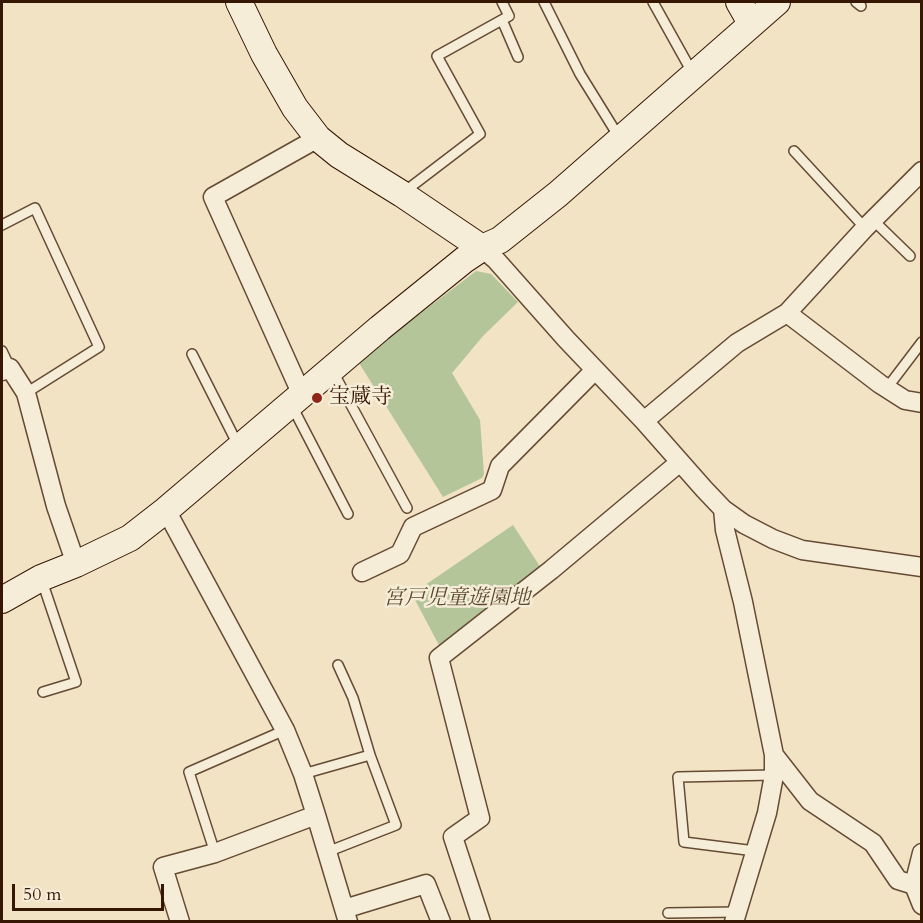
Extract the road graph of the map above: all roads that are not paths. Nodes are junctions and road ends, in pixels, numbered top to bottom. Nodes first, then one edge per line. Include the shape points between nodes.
1 (239, 2) edge
2 (502, 2) edge
3 (544, 2) edge
4 (653, 2) edge
5 (777, 2) edge
6 (745, 12) edge
7 (502, 20) junction
8 (518, 57) dead end
9 (693, 75) junction
10 (318, 138) junction
11 (620, 139) junction
12 (794, 151) dead end
13 (921, 171) edge
14 (402, 194) junction
15 (869, 224) junction
16 (2, 225) edge
17 (482, 248) junction
18 (910, 256) dead end
19 (787, 313) junction
20 (921, 342) edge
21 (2, 351) edge
22 (192, 354) dead end
23 (6, 369) edge
24 (332, 370) junction
25 (596, 370) junction
26 (887, 388) junction
27 (26, 393) junction
28 (296, 400) junction
29 (921, 403) edge
30 (644, 421) junction
31 (239, 447) junction
32 (680, 462) junction
33 (407, 508) dead end
34 (723, 508) junction
35 (166, 510) junction
36 (348, 513) dead end
37 (76, 564) junction
38 (921, 567) edge
39 (362, 572) dead end
40 (41, 578) junction
41 (2, 600) edge
42 (338, 665) dead end
43 (43, 692) dead end
44 (285, 730) junction
45 (370, 755) junction
46 (774, 755) junction
47 (303, 774) junction
48 (774, 775) junction
49 (316, 815) junction
50 (755, 851) junction
51 (327, 852) junction
52 (214, 853) junction
53 (919, 869) edge
54 (921, 905) edge
55 (668, 913) dead end
56 (346, 915) edge
57 (735, 917) edge
58 (180, 921) edge
59 (441, 921) edge
60 (481, 921) edge

1 - 10 street via 295,108
2 - 7 lane via 510,16
3 - 11 lane via 580,74
4 - 9 lane
5 - 6 street
6 - 9 street
7 - 8 lane
7 - 14 lane via 437,56 480,134
9 - 11 street
10 - 14 street
10 - 28 street via 213,197
11 - 17 street via 500,240
12 - 15 lane
13 - 15 street
14 - 17 street
15 - 18 lane
15 - 19 street
16 - 27 lane via 35,208 99,347
17 - 24 street
17 - 25 street
19 - 26 street
19 - 30 street via 737,343
20 - 26 lane
21 - 23 lane
22 - 31 lane
23 - 27 street
24 - 28 street
24 - 33 lane
25 - 30 street
25 - 39 street via 501,466 492,490 413,527 400,554
26 - 29 street via 905,400
27 - 37 street
28 - 31 street
28 - 36 lane
30 - 32 street
31 - 35 street
32 - 34 street
32 - 60 street via 439,658 480,818 453,837
34 - 38 street via 744,524 802,550
34 - 46 street
35 - 37 street via 130,538
35 - 44 street
37 - 40 street
40 - 41 street
40 - 43 lane via 76,682
42 - 45 lane via 353,698
44 - 47 street
44 - 52 lane via 189,772
45 - 47 lane
45 - 51 lane via 396,825
46 - 48 street
46 - 53 street via 810,801 873,843 898,880
47 - 49 street
48 - 50 street
48 - 50 lane via 678,777 684,842
49 - 51 street
49 - 52 street
50 - 57 street
51 - 56 street
52 - 58 street via 163,867
53 - 54 street
55 - 57 lane
56 - 59 street via 426,884

